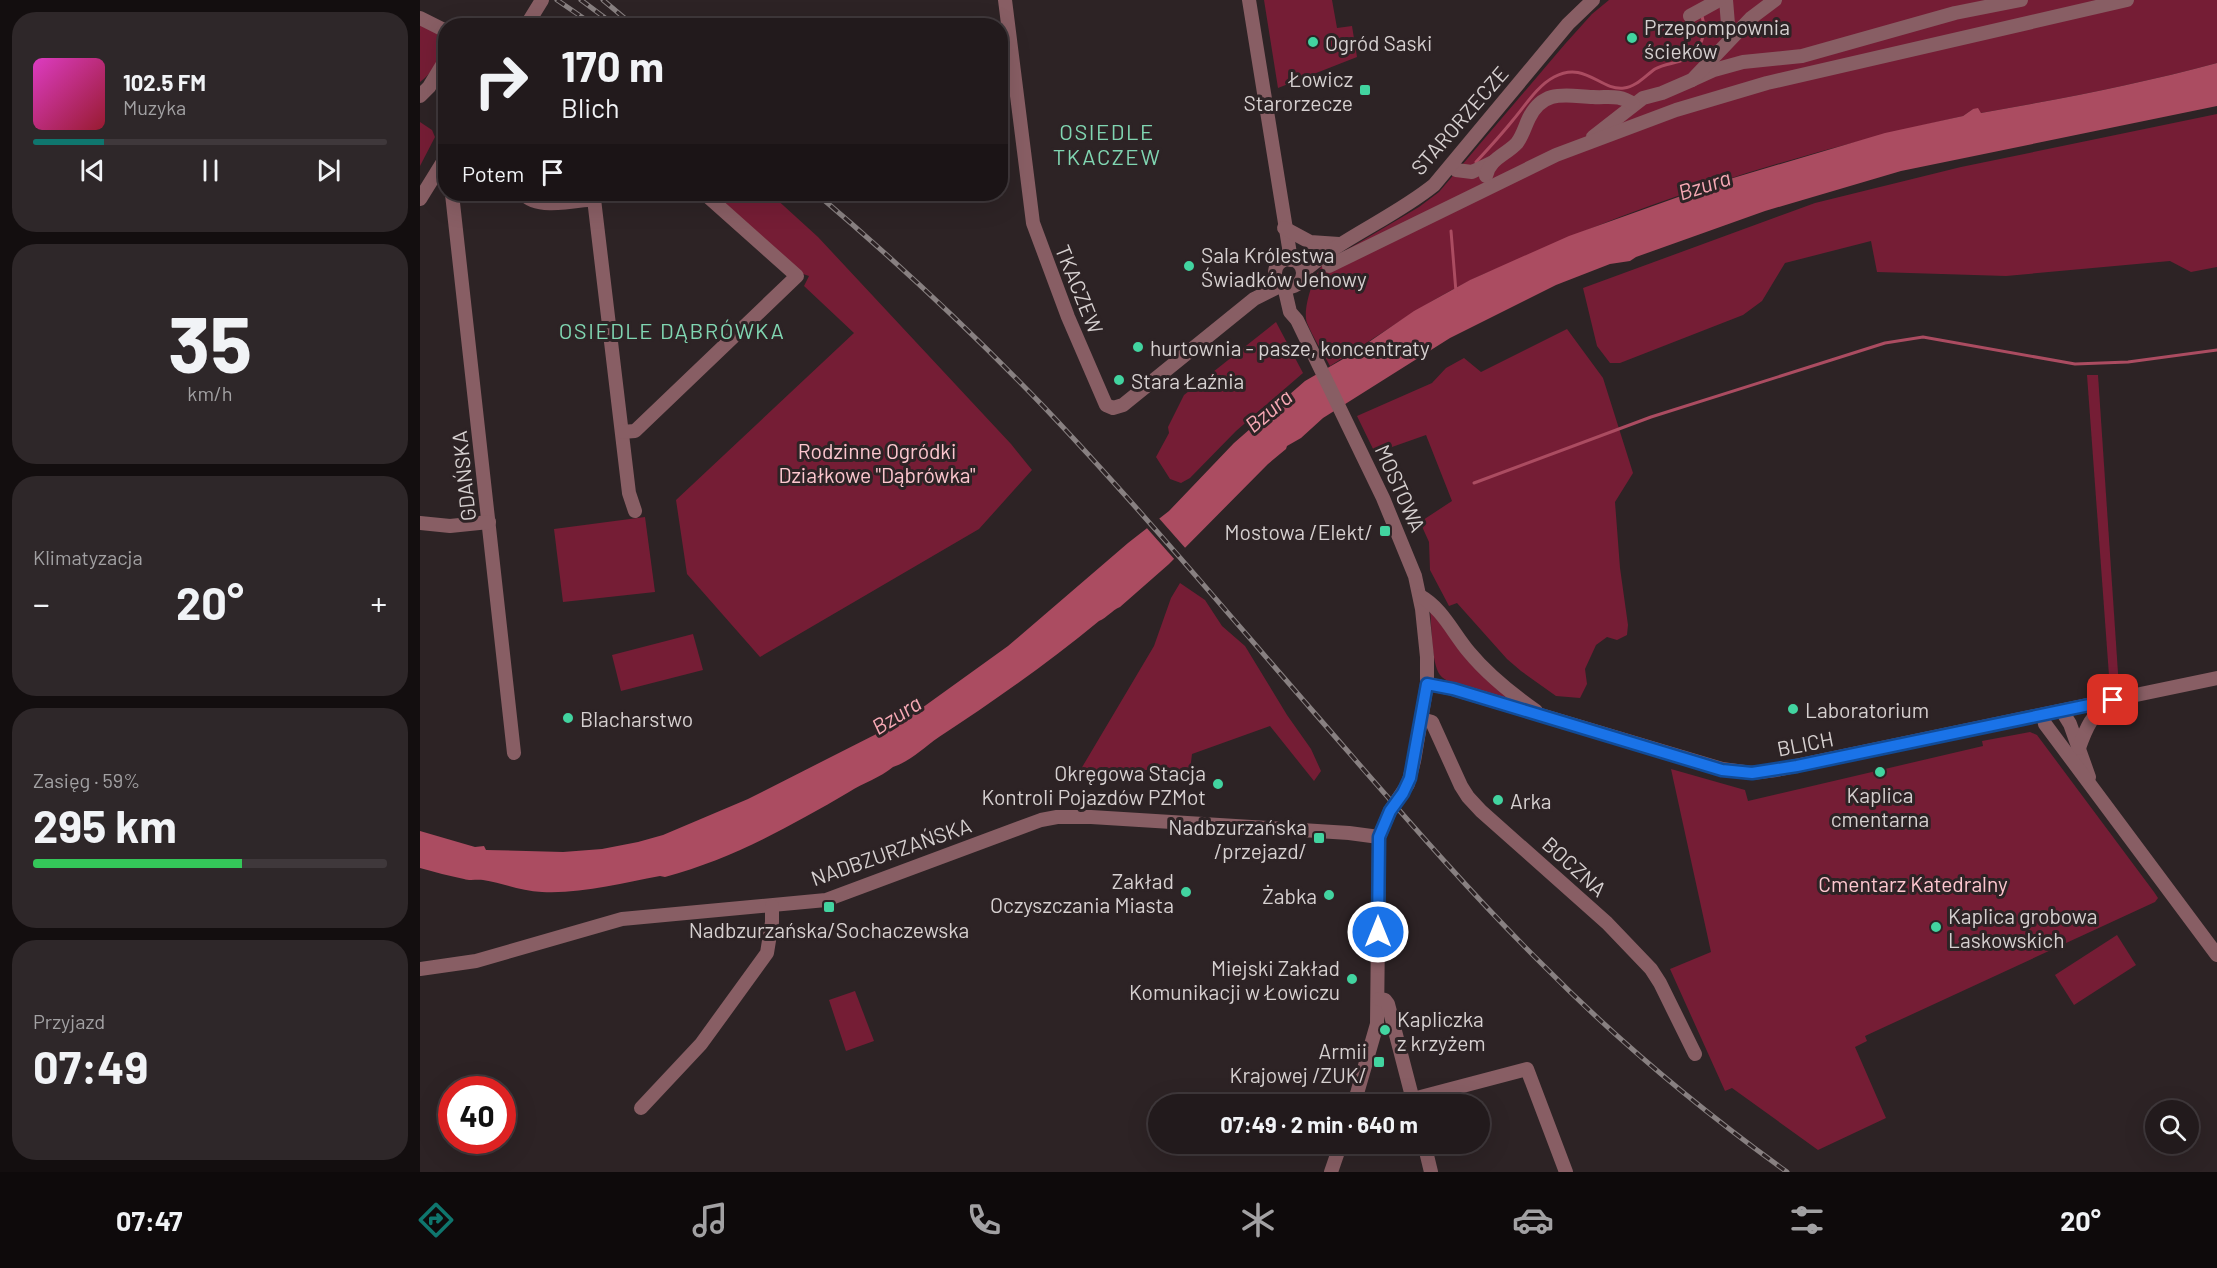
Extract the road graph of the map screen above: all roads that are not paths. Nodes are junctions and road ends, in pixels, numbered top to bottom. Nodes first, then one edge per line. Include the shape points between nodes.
1 (542, 0) edge
2 (1005, 0) edge
3 (1250, 0) edge
4 (1593, 0) edge
5 (1719, 0) edge
6 (1726, 0) edge
7 (1775, 0) edge
8 (2021, 0) edge
9 (2127, 0) edge
10 (1954, 10) edge
11 (1697, 13) dead end
12 (420, 18) edge
13 (531, 18) edge
14 (1007, 18) edge
15 (1008, 24) edge
16 (438, 27) edge
17 (1734, 34) junction
18 (438, 72) edge
19 (1692, 80) junction
20 (420, 96) edge
21 (1633, 104) junction
22 (1590, 141) junction
23 (1493, 162) junction
24 (438, 170) edge
25 (1456, 170) dead end
26 (1486, 176) dead end
27 (420, 199) edge
28 (453, 201) edge
29 (533, 201) edge
30 (558, 201) edge
31 (596, 201) edge
32 (713, 201) edge
33 (1284, 228) junction
34 (1339, 244) junction
35 (1293, 264) junction
36 (1329, 266) dead end
37 (1284, 283) junction
38 (622, 432) junction
39 (635, 511) dead end
40 (489, 522) junction
41 (420, 523) edge
42 (1420, 596) junction
43 (2217, 678) edge
44 (1427, 684) junction
45 (2113, 700) junction
46 (1517, 704) junction
47 (2062, 711) junction
48 (2043, 715) junction
49 (1422, 719) junction
50 (2079, 748) junction
51 (514, 753) dead end
52 (2092, 788) junction
53 (1379, 837) junction
54 (771, 906) junction
55 (2217, 955) edge
56 (420, 969) edge
57 (1378, 999) junction
58 (1695, 1054) dead end
59 (1357, 1094) edge
60 (1411, 1094) edge
61 (1438, 1094) edge
62 (641, 1108) dead end
63 (1337, 1154) edge
64 (1427, 1154) edge
65 (1331, 1172) edge
66 (1431, 1172) edge
67 (1566, 1172) edge

1 - 13 street
2 - 14 street, TKACZEW
3 - 33 street
4 - 34 street, STARORZECZE via 1568,24 1434,185
5 - 11 street
6 - 17 street via 1728,24
7 - 17 street
8 - 10 street
9 - 22 street via 1767,83
10 - 19 street via 1802,56 1743,62
12 - 16 street
15 - 37 street, TKACZEW via 1033,223 1106,405 1123,405 1254,299
17 - 19 street
18 - 20 street
19 - 21 street
21 - 22 street
21 - 23 street via 1612,96 1568,94 1550,98 1534,110 1517,142
22 - 36 street
23 - 25 street via 1472,172
23 - 26 street
24 - 27 street
28 - 40 street, GDAŃSKA
29 - 30 street
31 - 38 street
32 - 38 street via 797,276 635,431
33 - 34 street via 1310,243
33 - 35 street
34 - 35 street, STARORZECZE
35 - 37 street via 1277,266
35 - 37 street via 1301,280
37 - 42 street, MOSTOWA via 1290,312 1359,444 1402,542
38 - 39 street
40 - 41 street via 450,526
40 - 51 street, GDAŃSKA
42 - 44 street, MOSTOWA via 1428,657
42 - 46 street, BLICH via 1440,612
43 - 45 street, BLICH
44 - 46 street, BLICH
44 - 49 street, MOSTOWA
45 - 47 street, BLICH
45 - 50 street via 2089,722
46 - 48 street, BLICH via 1545,717 1722,770 1752,773
47 - 48 street, BLICH
47 - 50 street
48 - 52 street via 2045,724
49 - 53 street, MOSTOWA via 1408,784
49 - 58 street, BOCZNA via 1432,722 1461,786 1481,811 1593,909 1651,969
50 - 52 street
52 - 55 street
53 - 54 street, NADBZURZAŃSKA via 1057,817 832,898
53 - 57 street
54 - 56 street, NADBZURZAŃSKA via 622,919 476,961
54 - 62 street via 767,952 700,1044
57 - 59 street via 1377,1024
57 - 60 street via 1388,1004
61 - 67 street via 1527,1069
63 - 65 street
64 - 66 street

